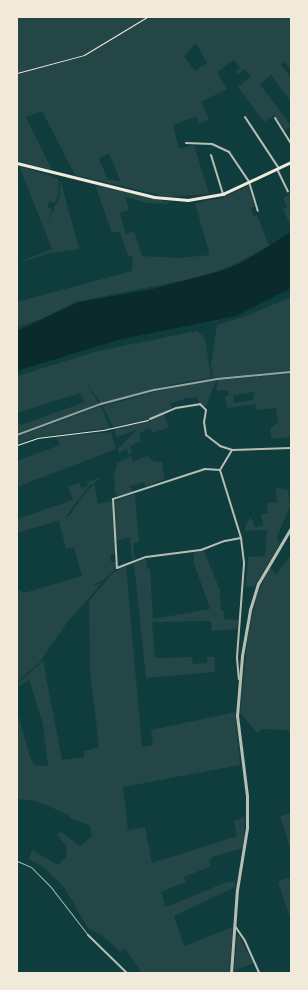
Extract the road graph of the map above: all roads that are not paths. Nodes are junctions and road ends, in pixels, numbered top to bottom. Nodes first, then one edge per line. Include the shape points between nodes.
1 (245, 117) dead end
2 (275, 118) dead end
3 (186, 143) dead end
4 (291, 144) edge
5 (211, 155) dead end
6 (291, 162) edge
7 (17, 163) edge
8 (277, 168) junction
9 (249, 182) junction
10 (288, 192) dead end
11 (223, 194) junction
12 (258, 211) dead end
13 (150, 420) road end
14 (291, 448) edge
15 (232, 450) junction
16 (220, 470) junction
17 (291, 528) edge
18 (241, 538) junction
19 (239, 680) junction
20 (17, 861) edge
21 (234, 926) junction
22 (88, 935) joint
23 (127, 973) edge
24 (231, 973) edge
25 (259, 973) edge

1 - 8 street
2 - 4 street
3 - 9 street via 212,144 229,152
5 - 11 street
6 - 8 main road
7 - 11 main road via 173,200
8 - 9 main road
8 - 10 street
9 - 11 main road
9 - 12 street
13 - 15 street via 184,405 203,405 206,410 204,429 209,440
14 - 15 street
15 - 16 street
16 - 18 street
16 - 18 street via 199,471 113,499 117,568 146,557 201,550 224,541
17 - 19 street via 263,573 254,594
18 - 19 street via 244,564 237,658
19 - 21 street via 237,716 248,816
20 - 22 lane via 31,868 50,886
21 - 24 street
21 - 25 street via 246,941
22 - 23 street

